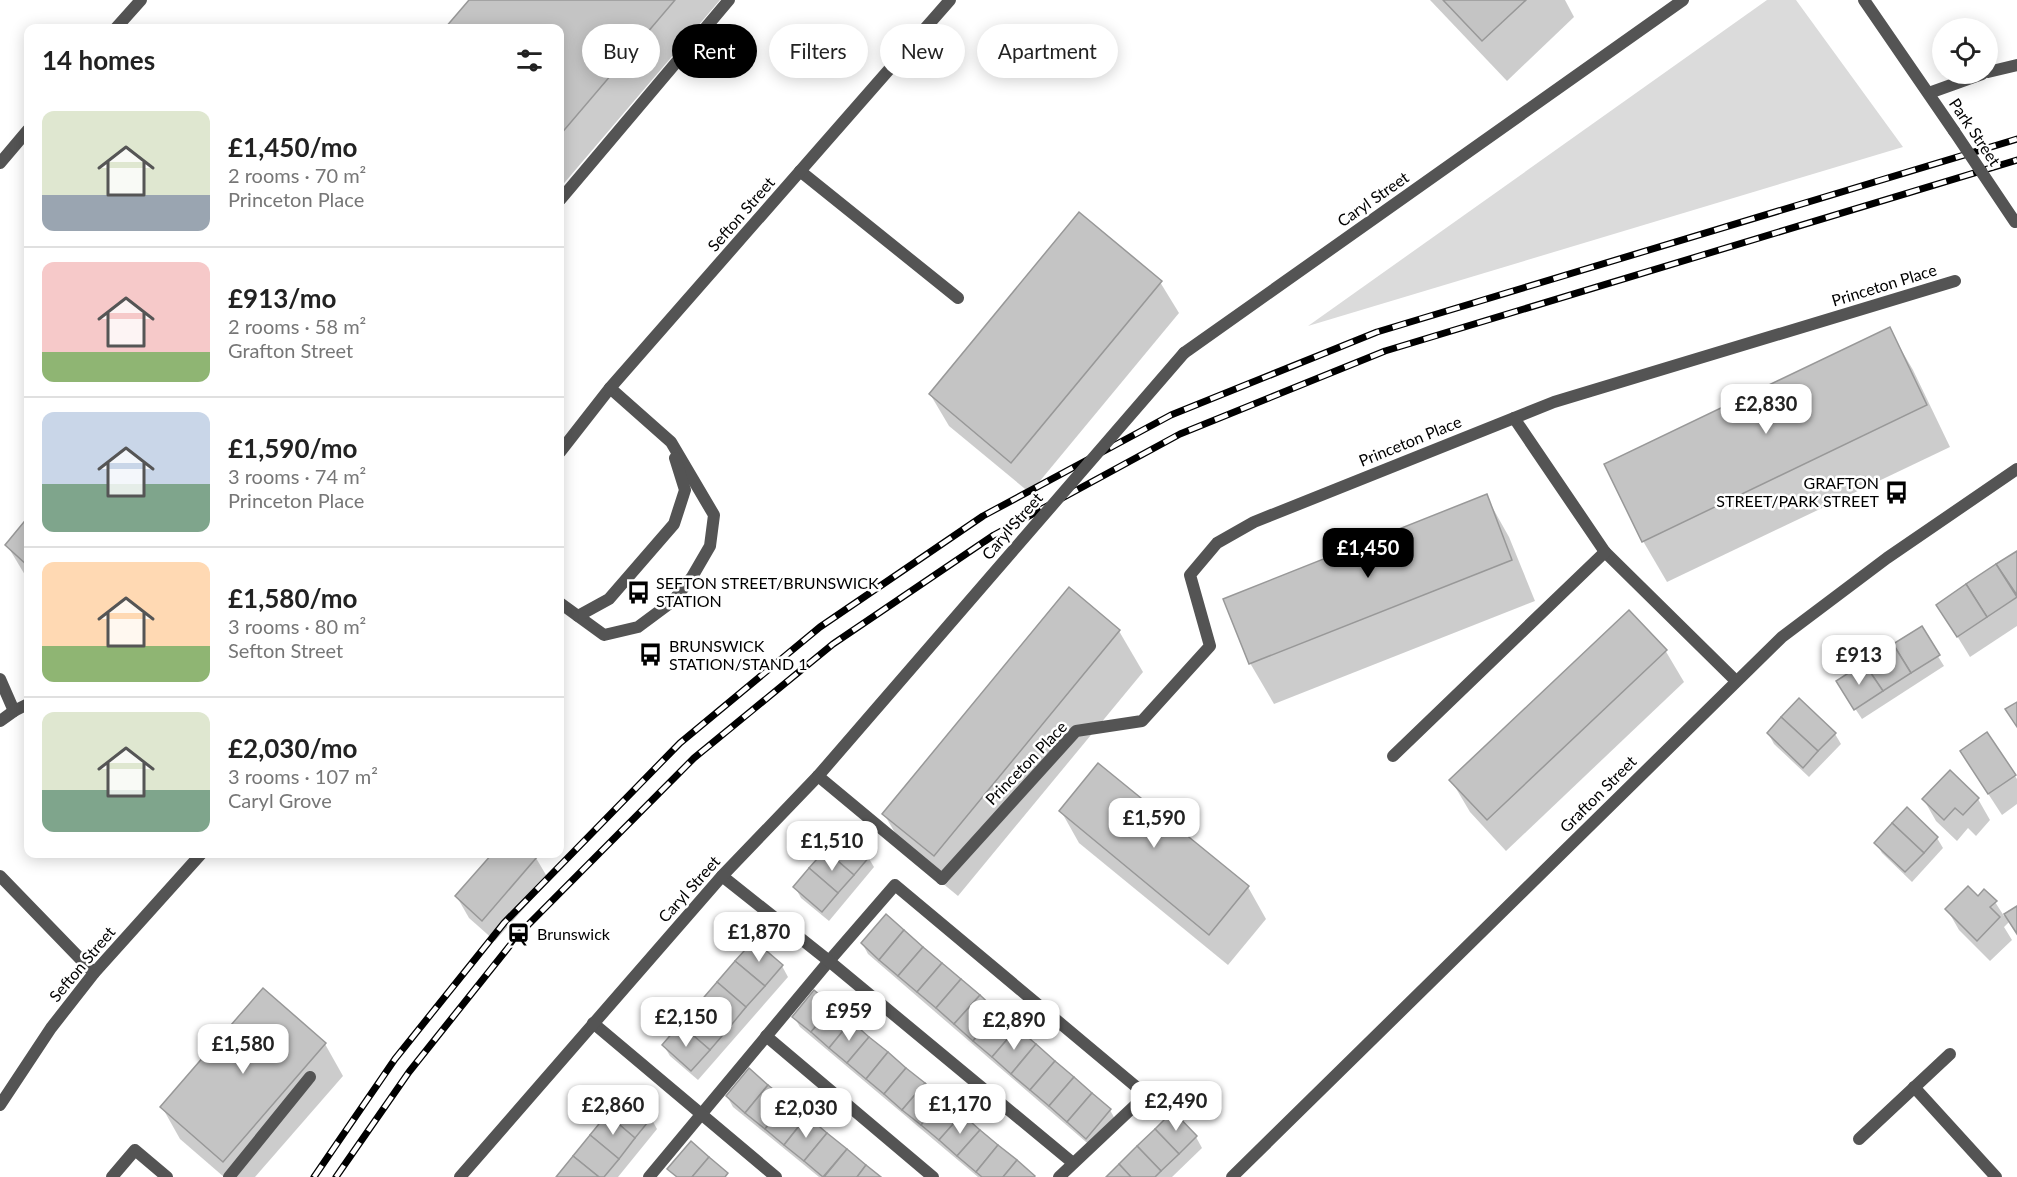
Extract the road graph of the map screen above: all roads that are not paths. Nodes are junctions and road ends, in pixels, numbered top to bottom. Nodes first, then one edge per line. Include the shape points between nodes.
1 (141, 0) edge
2 (729, 0) edge
3 (950, 0) edge
4 (1683, 0) edge
5 (1864, 0) edge
6 (120, 24) edge
7 (2017, 65) edge
8 (1998, 70) edge
9 (1954, 84) edge
10 (1929, 93) junction
11 (24, 135) edge
12 (0, 163) edge
13 (800, 171) junction
14 (564, 195) edge
15 (2016, 223) edge
16 (1955, 281) dead end
17 (958, 298) dead end
18 (610, 388) junction
19 (1514, 418) junction
20 (671, 442) junction
21 (564, 447) edge
22 (2017, 469) edge
23 (1605, 552) junction
24 (564, 606) edge
25 (578, 616) junction
26 (0, 679) edge
27 (1736, 681) junction
28 (24, 706) edge
29 (14, 711) junction
30 (0, 721) edge
31 (1393, 756) dead end
32 (818, 776) junction
33 (197, 858) edge
34 (0, 876) edge
35 (722, 876) junction
36 (829, 961) junction
37 (94, 973) junction
38 (592, 1023) junction
39 (766, 1036) junction
40 (1950, 1054) dead end
41 (310, 1077) dead end
42 (1914, 1087) junction
43 (0, 1105) edge
44 (701, 1113) junction
45 (1859, 1139) dead end
46 (1073, 1163) junction
47 (462, 1176) edge
48 (112, 1177) edge
49 (167, 1177) edge
50 (229, 1177) edge
51 (649, 1177) edge
52 (776, 1177) edge
53 (933, 1177) edge
54 (1059, 1177) edge
55 (1232, 1177) edge
56 (1996, 1177) edge

1 - 6 street
2 - 14 street
3 - 13 street, Sefton Street
4 - 32 street, Caryl Street, bridge via 1184,353
5 - 10 street, Park Street
7 - 8 street
9 - 10 street
10 - 15 street, Park Street, bridge
11 - 12 street
13 - 17 street
13 - 18 street, Sefton Street
16 - 19 street, Princeton Place via 1554,402
18 - 20 street
18 - 21 street, Sefton Street
19 - 23 street
19 - 32 street, Princeton Place via 1254,522 1217,543 1190,575 1210,646 1142,721 1076,731 942,879
20 - 25 street via 685,490 674,524 609,598
20 - 25 street via 714,515 710,546 673,601 638,627 604,635
22 - 27 street, Grafton Street via 1887,558 1782,637
23 - 27 street
23 - 31 street
24 - 25 street
26 - 29 street
27 - 55 street, Grafton Street
28 - 29 street
29 - 30 street
32 - 35 street, Caryl Street
33 - 37 street, Sefton Street
34 - 37 street
35 - 36 street
35 - 38 street, Caryl Street
36 - 39 street
36 - 46 street
36 - 46 street via 895,885 1146,1095
37 - 43 street, Sefton Street via 51,1028
38 - 44 street
38 - 47 street, Caryl Street
39 - 44 street
39 - 53 street
40 - 42 street
41 - 50 street
42 - 45 street
42 - 56 street
44 - 51 street
44 - 52 street
46 - 54 street
48 - 49 street via 135,1150

